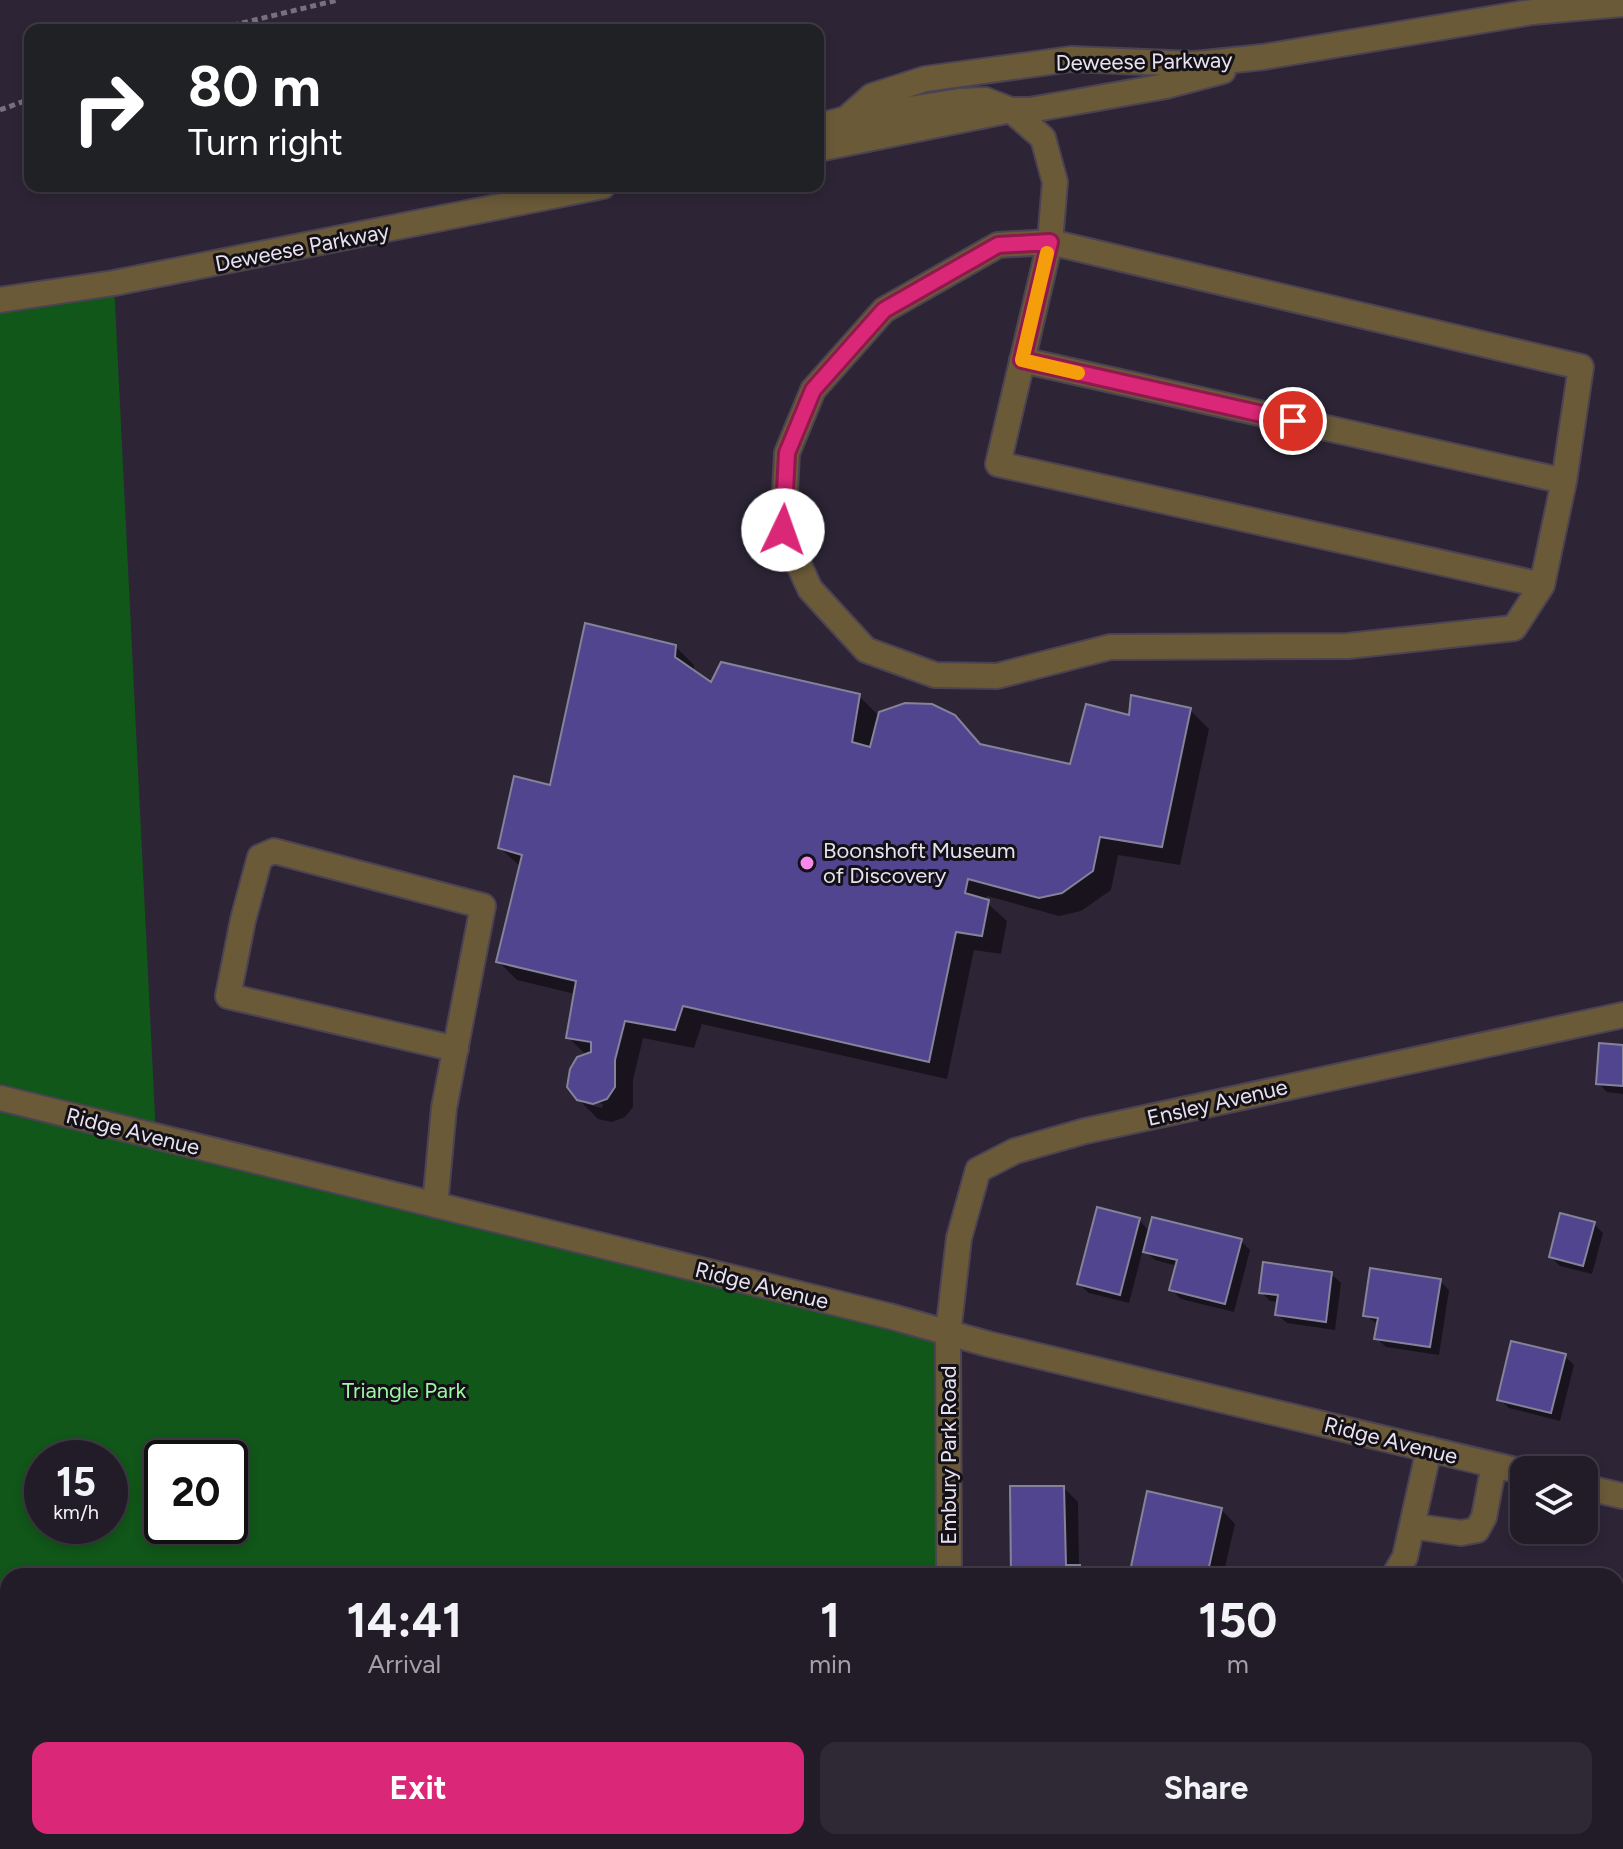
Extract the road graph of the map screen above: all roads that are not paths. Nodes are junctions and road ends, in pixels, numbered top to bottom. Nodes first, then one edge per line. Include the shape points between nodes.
1 (1623, 4) edge
2 (1263, 57) junction
3 (1011, 110) junction
4 (846, 119) junction
5 (824, 124) edge
6 (824, 148) edge
7 (573, 192) edge
8 (1050, 242) junction
9 (0, 300) edge
10 (1022, 360) junction
11 (1564, 481) junction
12 (1542, 585) junction
13 (1623, 1015) edge
14 (456, 1049) junction
15 (0, 1098) edge
16 (435, 1205) junction
17 (948, 1333) junction
18 (1429, 1449) junction
19 (1494, 1465) junction
20 (1510, 1469) edge
21 (1598, 1490) edge
22 (1623, 1496) edge
23 (1412, 1526) junction
24 (949, 1568) edge
25 (1399, 1568) edge

1 - 2 street, Deweese Parkway via 1516,15
2 - 3 street, Deweese Parkway via 1166,86
2 - 4 street, Deweese Parkway via 1195,64 1071,59 925,79 872,96
3 - 4 street, Deweese Parkway via 985,100
3 - 6 street, Deweese Parkway
3 - 8 street via 1043,138 1055,182
4 - 5 street, Deweese Parkway
7 - 9 street, Deweese Parkway via 114,283
8 - 10 street
8 - 11 street via 1581,367
8 - 12 street via 998,245 884,310 813,390 787,453 783,530 810,589 866,650 935,675 997,676 1110,647 1348,646 1514,628
10 - 11 street
10 - 12 street via 998,464
11 - 12 street
13 - 17 street, Ensley Avenue via 1085,1131 1015,1151 978,1170 959,1238
14 - 14 street via 483,906 274,851 260,857 228,996
14 - 16 street via 444,1108
15 - 16 street, Ridge Avenue
16 - 17 street, Ridge Avenue
17 - 18 street, Ridge Avenue
17 - 24 street, Embury Park Road
18 - 19 street, Ridge Avenue
18 - 23 street
19 - 20 street, Ridge Avenue
19 - 23 street via 1477,1530
21 - 22 street
23 - 25 street

